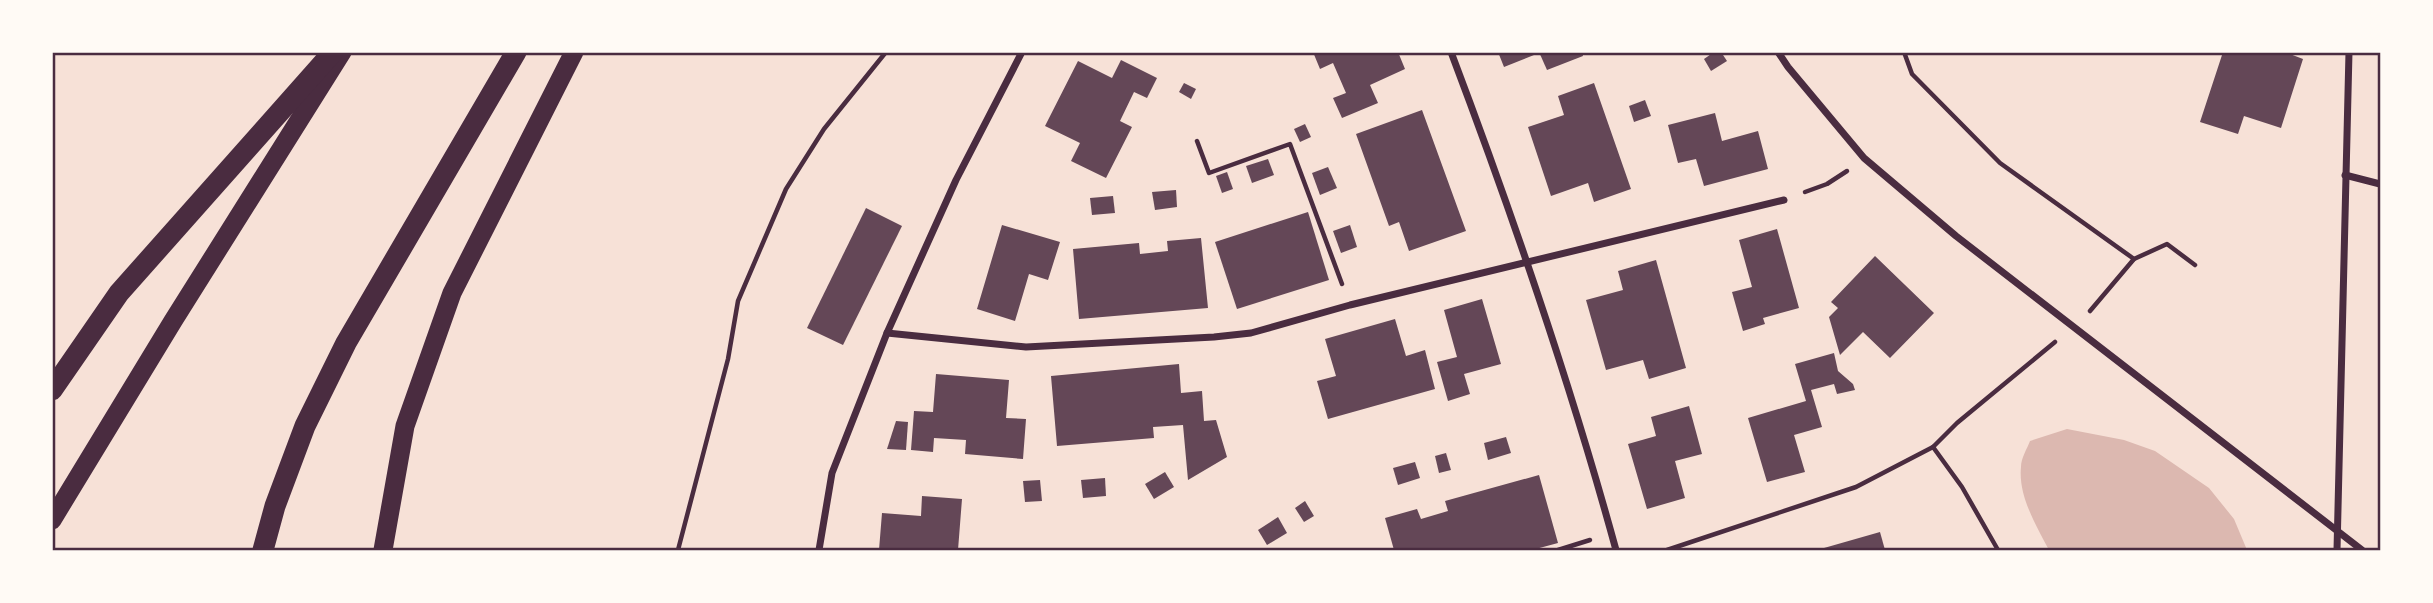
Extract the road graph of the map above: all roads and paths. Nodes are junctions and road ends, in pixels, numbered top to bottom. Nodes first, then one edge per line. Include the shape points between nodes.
1 (333, 52) edge
2 (342, 52) edge
3 (516, 52) edge
4 (574, 52) edge
5 (886, 52) edge
6 (1022, 52) edge
7 (1451, 52) edge
8 (1778, 52) edge
9 (1904, 52) edge
10 (2349, 52) edge
11 (1197, 141) dead end
12 (2345, 175) junction
13 (1839, 176) dead end
14 (1827, 184) dead end
15 (2381, 184) edge
16 (1784, 200) dead end
17 (2134, 259) junction
18 (1527, 264) junction
19 (2195, 265) dead end
20 (1350, 304) junction
21 (2089, 313) dead end
22 (2076, 327) junction
23 (887, 333) junction
24 (52, 390) edge
25 (1933, 447) junction
26 (52, 520) edge
27 (2337, 531) junction
28 (1612, 533) junction
29 (262, 551) edge
30 (383, 551) edge
31 (678, 551) edge
32 (819, 551) edge
33 (1558, 551) edge
34 (1616, 551) edge
35 (1667, 551) edge
36 (1998, 551) edge
37 (2337, 551) edge
38 (2362, 551) edge

1 - 24 highway via 119,293
2 - 26 highway
3 - 29 highway via 346,342 305,426
4 - 30 highway via 452,293 405,426
5 - 31 path via 824,130 786,189 738,301 728,359
6 - 23 street via 956,180
7 - 18 street
8 - 22 street via 1864,158 1956,236
9 - 17 path via 1913,74 2000,163
10 - 12 street
11 - 20 path via 1209,173 1290,144
12 - 15 street
12 - 27 street
13 - 14 path
16 - 18 street
17 - 19 path via 2167,244
17 - 21 path
18 - 20 street
18 - 28 street
20 - 23 street via 1251,333 1214,337 1026,347
22 - 25 path via 2040,352
22 - 27 street
23 - 32 street via 832,473
25 - 35 path via 1856,487
25 - 36 path via 1962,486
27 - 37 street
27 - 38 street
28 - 33 path
28 - 34 street

